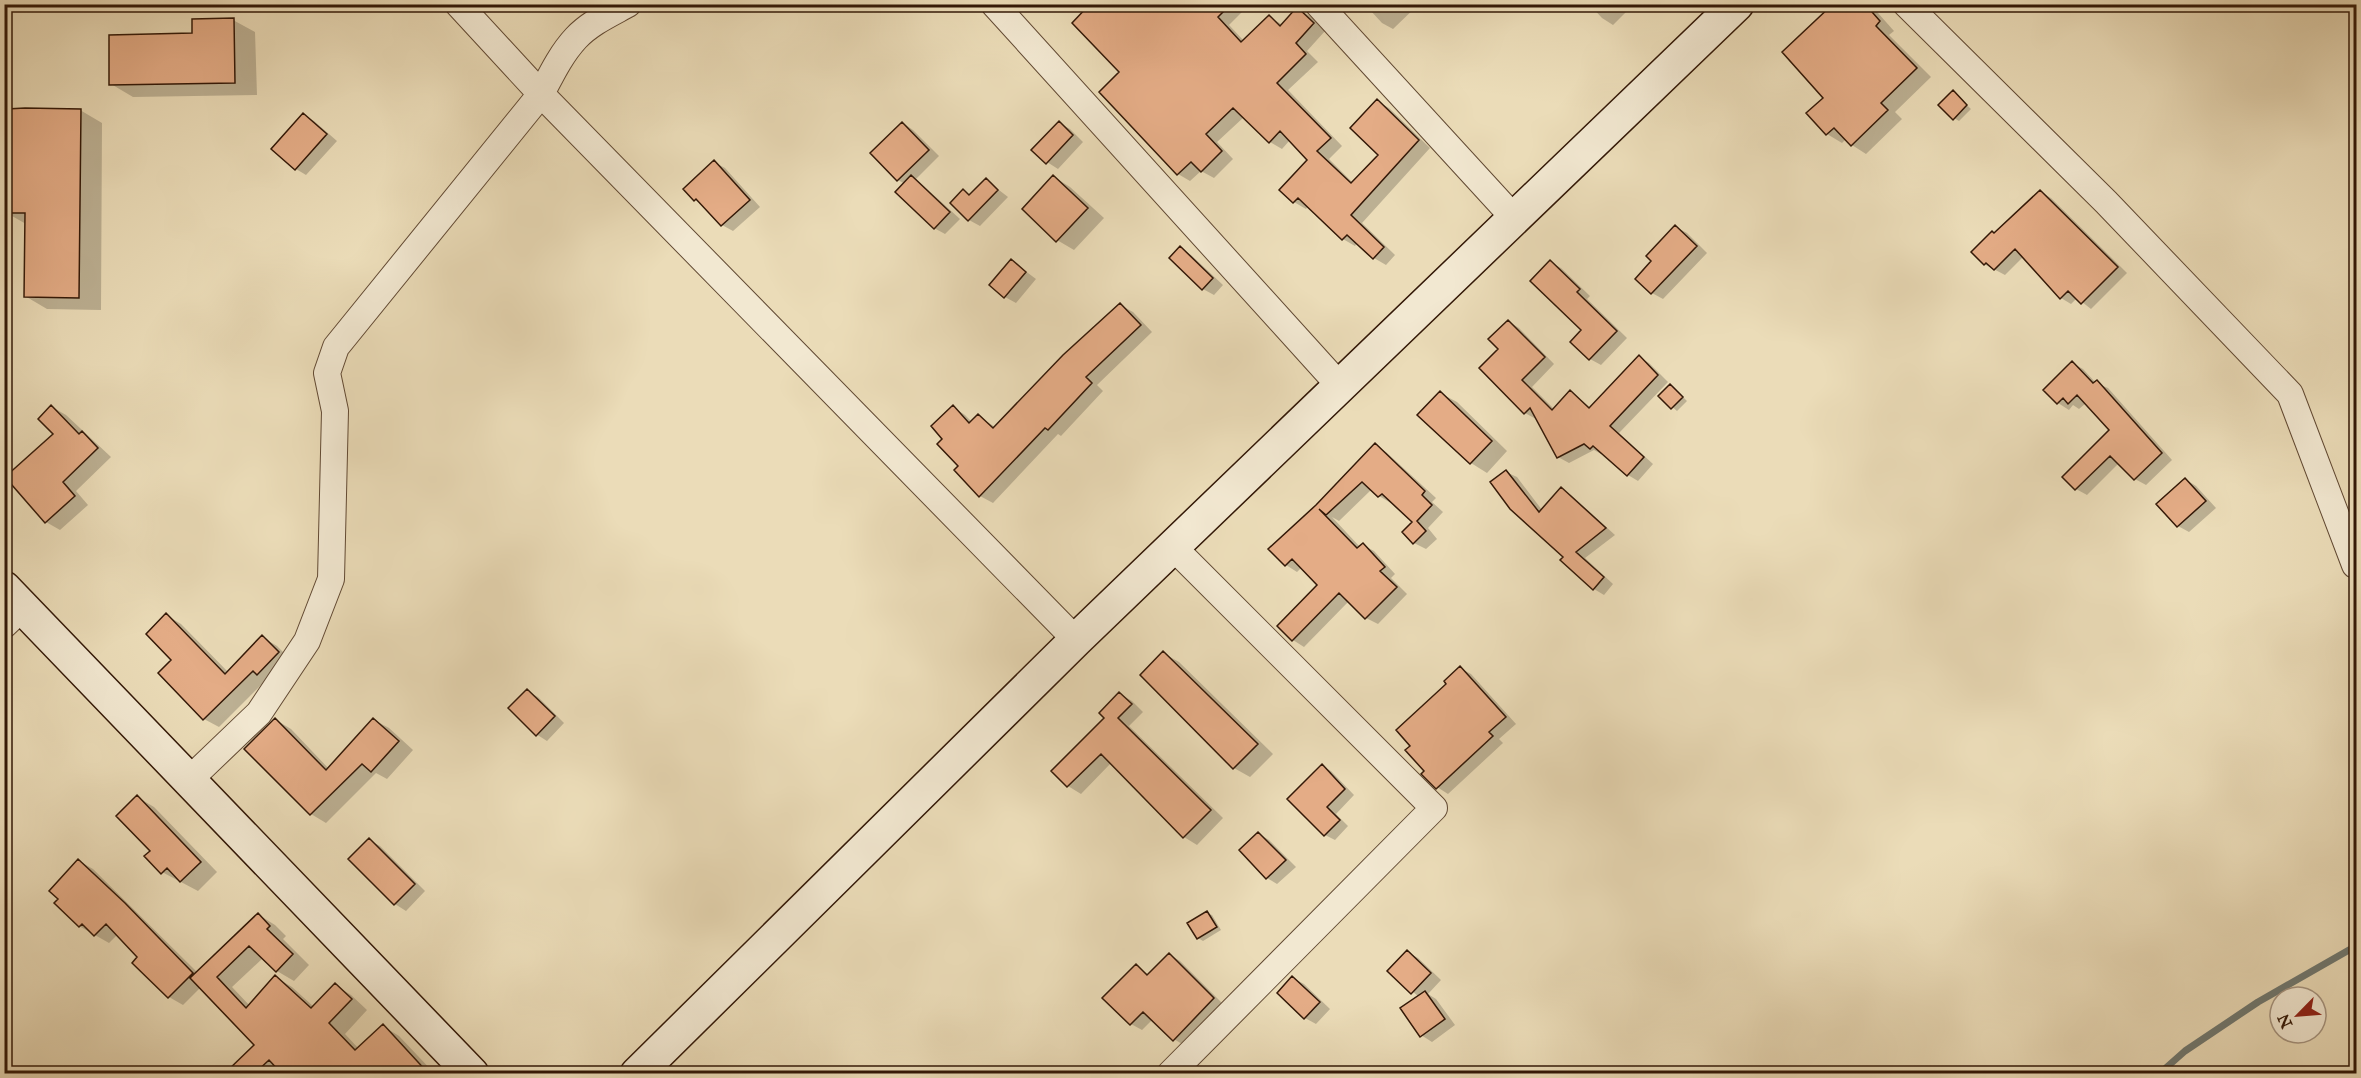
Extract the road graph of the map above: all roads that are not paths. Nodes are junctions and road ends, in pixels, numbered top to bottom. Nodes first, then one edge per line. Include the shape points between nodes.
1 (458, 4) edge
2 (628, 4) edge
3 (994, 4) edge
4 (1318, 4) edge
5 (1737, 4) edge
6 (1906, 4) edge
7 (541, 94) junction
8 (1515, 219) junction
9 (1340, 386) junction
10 (1173, 547) junction
11 (2355, 565) dead end
12 (11, 607) edge
13 (1076, 640) junction
14 (189, 780) junction
15 (472, 1074) edge
16 (637, 1074) edge
17 (1170, 1074) edge

1 - 7 street
2 - 7 street via 578,36
3 - 9 street
4 - 8 street
5 - 8 street
6 - 11 street via 2106,202 2290,394
7 - 13 street
7 - 14 street via 336,347 327,373 335,411 331,579 308,641 259,713
8 - 9 street
9 - 10 street
10 - 13 street
10 - 17 street via 1434,808
12 - 14 street
13 - 16 street
14 - 15 street

